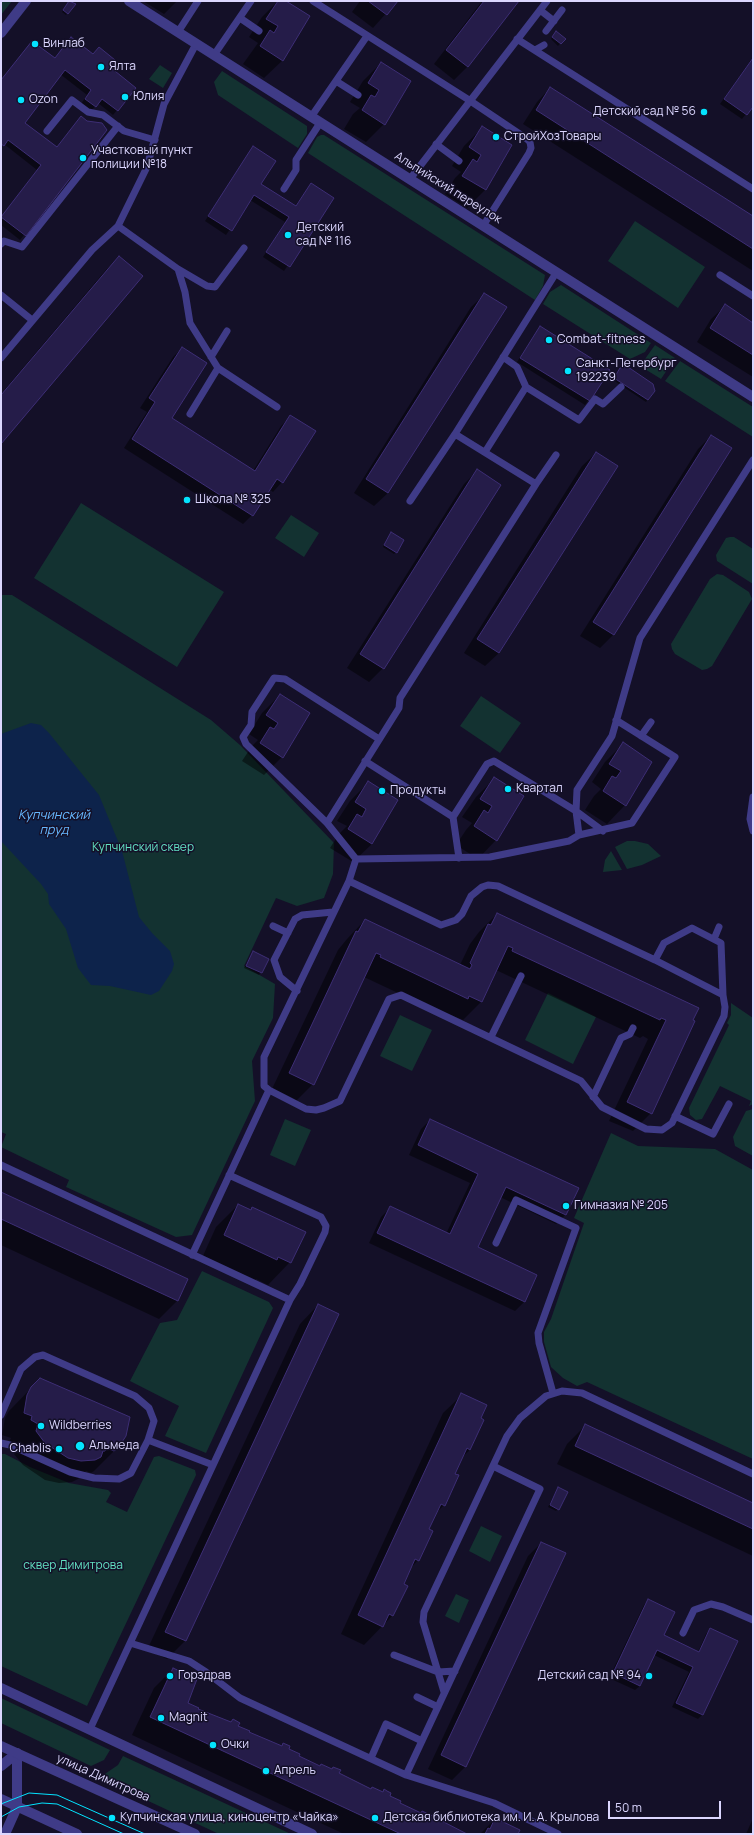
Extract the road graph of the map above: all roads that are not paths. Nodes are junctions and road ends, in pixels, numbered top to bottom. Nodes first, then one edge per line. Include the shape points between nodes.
1 (26, 1) edge
2 (130, 1) edge
3 (198, 1) edge
4 (251, 1) edge
5 (547, 1) edge
6 (316, 2) edge
7 (540, 10) junction
8 (562, 10) dead end
9 (240, 18) junction
10 (554, 20) junction
11 (259, 31) dead end
12 (546, 31) dead end
13 (178, 32) junction
14 (1, 33) edge
15 (367, 36) junction
16 (518, 39) junction
17 (196, 44) junction
18 (544, 45) dead end
19 (535, 50) junction
20 (214, 55) junction
21 (336, 81) junction
22 (358, 95) dead end
23 (469, 100) junction
24 (311, 117) junction
25 (320, 123) junction
26 (118, 126) junction
27 (47, 131) dead end
28 (155, 140) junction
29 (436, 144) junction
30 (459, 161) dead end
31 (410, 179) junction
32 (284, 189) dead end
33 (753, 189) edge
34 (118, 226) junction
35 (483, 226) junction
36 (1, 244) edge
37 (244, 248) dead end
38 (178, 269) junction
39 (556, 272) junction
40 (720, 275) dead end
41 (1, 295) edge
42 (753, 296) edge
43 (32, 320) junction
44 (228, 331) dead end
45 (211, 356) junction
46 (503, 357) junction
47 (1, 358) edge
48 (218, 368) junction
49 (526, 387) junction
50 (621, 387) dead end
51 (753, 397) edge
52 (277, 407) dead end
53 (190, 414) dead end
54 (455, 434) junction
55 (485, 452) junction
56 (556, 455) dead end
57 (753, 460) edge
58 (536, 484) junction
59 (410, 502) dead end
60 (616, 720) junction
61 (651, 722) dead end
62 (641, 736) junction
63 (379, 739) junction
64 (366, 761) junction
65 (753, 797) edge
66 (576, 811) junction
67 (453, 817) junction
68 (327, 823) junction
69 (603, 831) junction
70 (753, 831) edge
71 (579, 835) junction
72 (459, 858) junction
73 (356, 859) junction
74 (349, 881) junction
75 (333, 912) junction
76 (273, 926) dead end
77 (719, 927) dead end
78 (288, 933) junction
79 (714, 939) junction
80 (655, 960) junction
81 (521, 976) dead end
82 (296, 991) junction
83 (723, 995) junction
84 (633, 1028) dead end
85 (491, 1037) junction
86 (269, 1090) junction
87 (593, 1097) junction
88 (729, 1104) dead end
89 (675, 1116) junction
90 (1, 1166) edge
91 (229, 1175) junction
92 (496, 1243) dead end
93 (192, 1255) junction
94 (290, 1300) junction
95 (553, 1393) junction
96 (1, 1415) edge
97 (148, 1440) junction
98 (1, 1443) edge
99 (214, 1465) junction
100 (493, 1466) junction
101 (753, 1474) edge
102 (753, 1620) edge
103 (683, 1632) dead end
104 (130, 1643) junction
105 (394, 1655) dead end
106 (455, 1671) junction
107 (438, 1672) junction
108 (1, 1688) edge
109 (444, 1692) junction
110 (417, 1697) dead end
111 (438, 1707) junction
112 (90, 1729) junction
113 (422, 1741) junction
114 (1, 1746) edge
115 (17, 1753) junction
116 (371, 1758) junction
117 (1, 1766) edge
118 (406, 1775) junction
119 (1, 1799) edge
120 (17, 1807) junction
121 (5, 1834) edge
122 (77, 1834) edge
123 (195, 1834) edge
124 (312, 1834) edge
125 (558, 1834) edge

1 - 14 street
2 - 13 street, Альпийский переулок
3 - 13 lane
4 - 9 lane
5 - 7 lane
6 - 15 lane
7 - 10 lane
7 - 16 lane
8 - 10 lane
9 - 11 lane
9 - 20 lane
10 - 12 lane
13 - 17 street, Альпийский переулок
15 - 21 lane
15 - 23 lane
16 - 19 lane
16 - 23 lane
17 - 20 street, Альпийский переулок
17 - 28 lane via 164,104
18 - 19 lane
19 - 33 lane
20 - 24 street, Альпийский переулок
21 - 22 lane
21 - 24 lane
23 - 29 lane
23 - 35 lane via 527,139 531,148
24 - 25 street, Альпийский переулок
25 - 31 street, Альпийский переулок
25 - 32 lane via 296,160 296,170
26 - 27 lane via 103,115 88,112 72,100
26 - 28 lane via 124,131
26 - 36 lane via 22,247 4,241
28 - 34 lane via 147,167
29 - 30 lane
29 - 31 lane
31 - 35 street, Альпийский переулок
34 - 38 lane
34 - 43 lane via 92,250
35 - 39 street, Альпийский переулок
37 - 38 lane via 215,287 207,286
38 - 45 lane via 190,324
39 - 46 lane
39 - 51 street, Альпийский переулок
40 - 42 lane
41 - 43 lane
43 - 47 lane
44 - 45 lane
45 - 48 lane
46 - 49 lane via 517,367
46 - 54 lane
48 - 52 lane
48 - 53 lane
49 - 50 lane via 579,420 595,399 603,404
49 - 55 lane
54 - 55 lane
54 - 59 lane
55 - 58 lane
56 - 58 lane
57 - 60 lane via 644,630
58 - 63 lane via 400,698 399,708
60 - 62 lane
60 - 66 lane via 612,736 577,790
61 - 62 lane
62 - 69 lane via 675,757 632,823
63 - 64 lane
63 - 68 lane via 285,679 274,678 252,712 251,725 242,737 246,744
64 - 67 lane
64 - 68 lane
65 - 70 lane via 750,819
66 - 67 lane via 494,761 486,764
66 - 69 lane
66 - 71 lane
67 - 72 lane
68 - 73 lane
69 - 71 lane
71 - 72 lane via 569,841 506,855
72 - 73 lane
73 - 74 lane
74 - 75 lane
74 - 80 lane via 441,925 456,920 471,896 482,887 498,886
75 - 78 lane via 302,915 295,919
75 - 82 lane
76 - 78 lane
77 - 79 lane
78 - 82 lane via 274,960 280,977
79 - 80 lane via 692,928 664,943
79 - 83 lane via 721,943
80 - 83 lane
81 - 85 lane
82 - 86 lane via 264,1057 264,1086
83 - 89 lane via 726,1007 724,1016
84 - 87 lane via 630,1034 621,1038
85 - 86 lane via 401,995 389,999 340,1101 316,1110 306,1109
85 - 87 lane via 581,1080
86 - 91 lane
87 - 89 lane via 602,1107 646,1129 662,1130 672,1123
88 - 89 lane via 713,1134
90 - 93 lane
91 - 93 lane
91 - 94 lane via 315,1214 324,1221 325,1232
92 - 95 lane via 516,1200 576,1228 538,1333
93 - 94 lane
94 - 99 lane
95 - 100 lane via 514,1424
95 - 101 lane via 582,1393
96 - 97 lane via 21,1369 35,1357 43,1355 141,1400 149,1408 154,1421
97 - 98 lane via 131,1473 119,1479 107,1480 64,1470
97 - 99 lane
99 - 104 lane
100 - 106 lane via 540,1489
100 - 107 lane via 424,1612 423,1622
102 - 103 lane via 711,1604 694,1610
104 - 112 lane
104 - 116 lane via 189,1661 240,1698
105 - 107 lane
106 - 107 lane
106 - 109 lane
107 - 109 lane
108 - 112 street
109 - 111 lane
110 - 111 lane
111 - 113 lane
112 - 124 street
113 - 116 lane via 386,1724
113 - 118 lane
114 - 115 street, улица Димитрова
115 - 117 street
115 - 120 street
115 - 123 street, улица Димитрова
116 - 118 lane
118 - 125 lane via 494,1803
119 - 120 street
120 - 121 street
120 - 122 street

